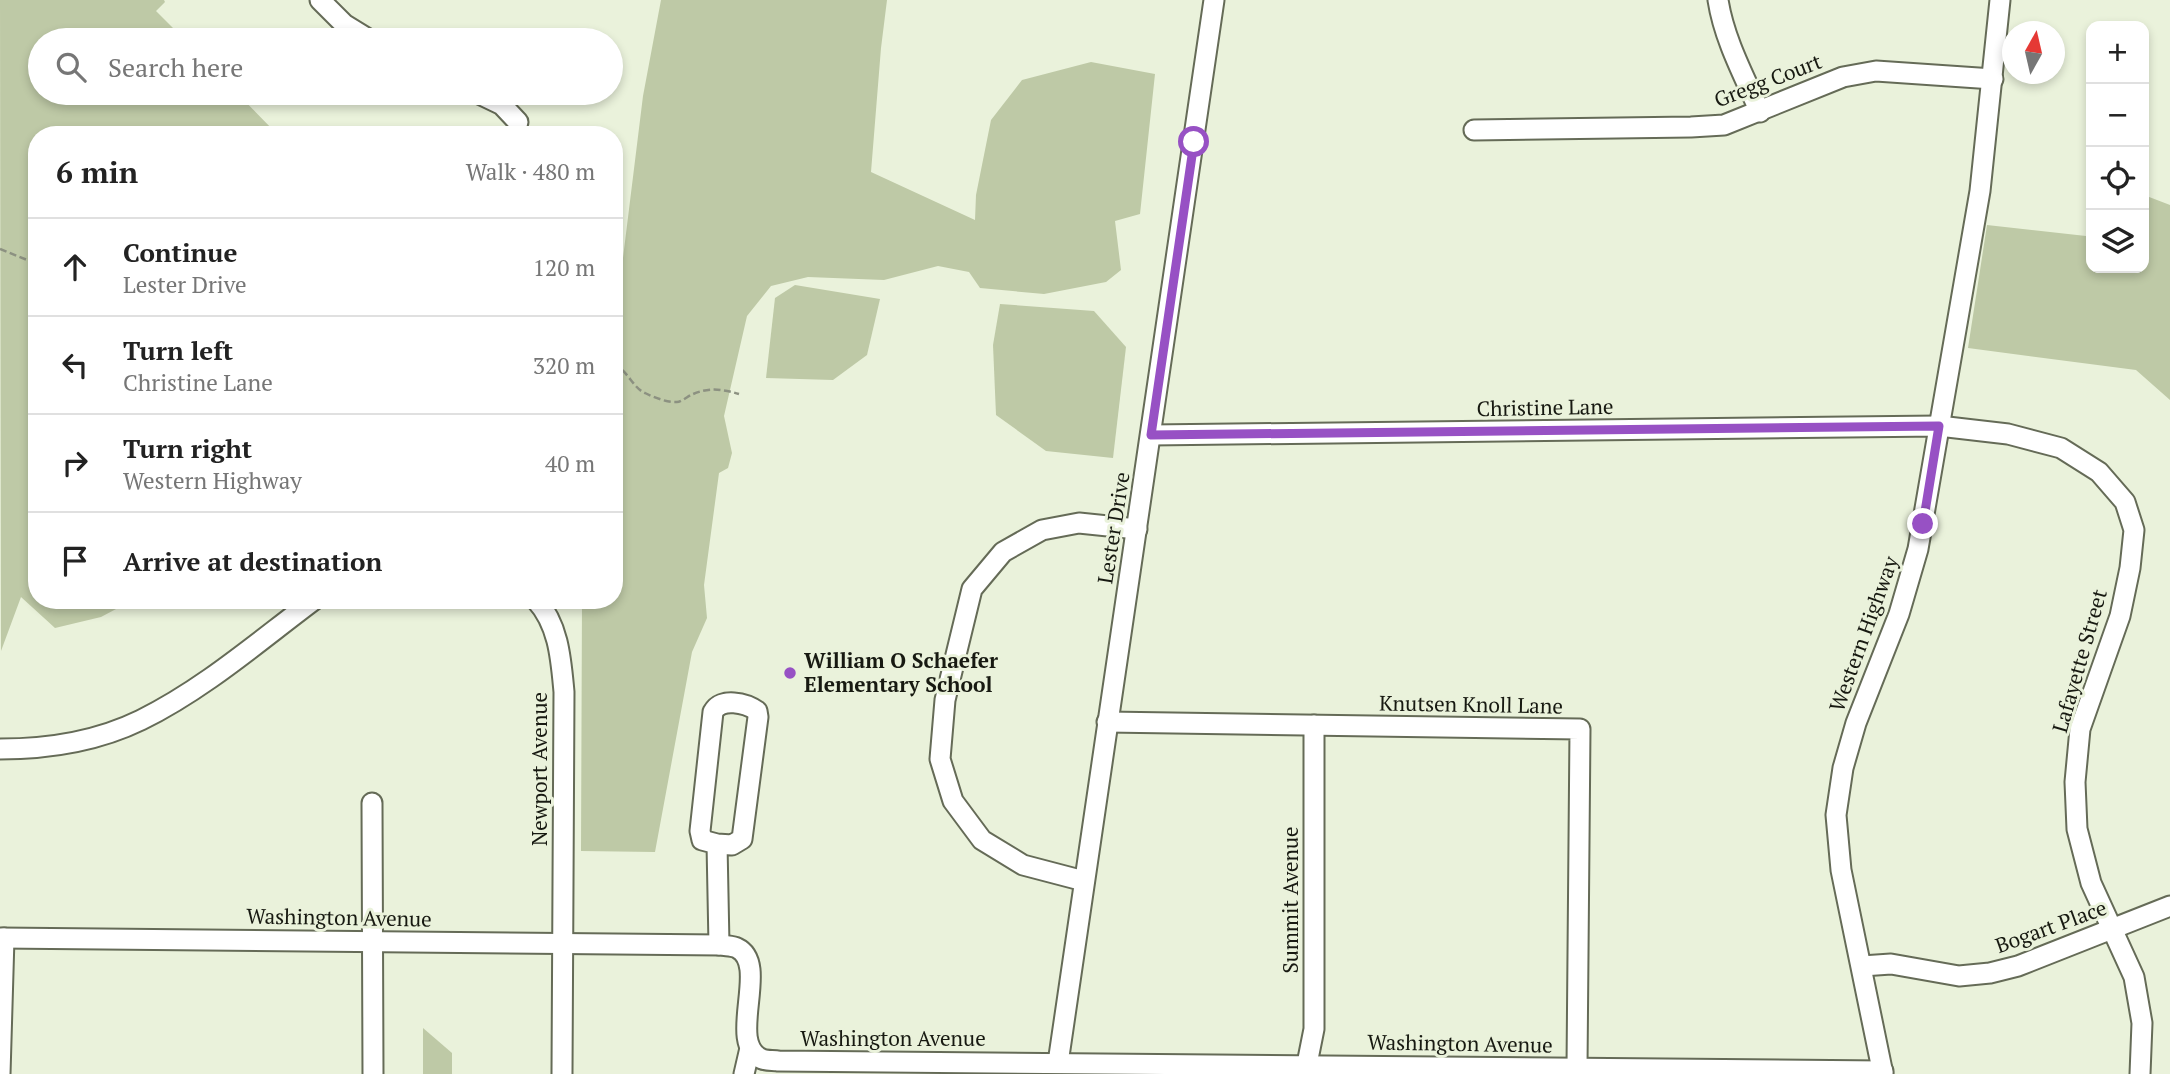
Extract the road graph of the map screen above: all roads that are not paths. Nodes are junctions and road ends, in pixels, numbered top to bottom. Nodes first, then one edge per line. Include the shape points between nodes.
1 (320, 0) edge
2 (1214, 0) edge
3 (1718, 0) edge
4 (2000, 0) edge
5 (350, 28) edge
6 (1993, 79) junction
7 (502, 105) edge
8 (1760, 112) junction
9 (518, 122) dead end
10 (1474, 130) dead end
11 (1939, 426) junction
12 (1151, 435) junction
13 (1137, 529) junction
14 (302, 609) edge
15 (543, 609) edge
16 (1107, 722) junction
17 (1314, 725) junction
18 (0, 750) edge
19 (372, 803) dead end
20 (718, 844) junction
21 (1084, 881) junction
22 (2170, 905) edge
23 (2112, 929) junction
24 (2, 938) edge
25 (372, 941) junction
26 (563, 944) junction
27 (719, 945) junction
28 (1862, 966) junction
29 (750, 1048) junction
30 (1058, 1063) junction
31 (1577, 1068) junction
32 (1305, 1070) edge
33 (1883, 1072) edge
34 (0, 1074) edge
35 (373, 1074) edge
36 (562, 1074) edge
37 (744, 1074) edge
38 (2140, 1074) edge

1 - 5 street
2 - 12 street, Lester Drive
3 - 8 street
4 - 6 street, Western Highway
6 - 8 street, Gregg Court via 1876,71 1843,77
6 - 11 street, Western Highway via 1980,191
7 - 9 street
8 - 10 street, Gregg Court via 1724,125
11 - 12 street, Christine Lane
11 - 23 street, Lafayette Street via 2008,434 2061,448 2099,472 2125,502 2134,530 2130,568 2120,616 2080,729 2075,782 2077,829 2091,883
11 - 28 street, Western Highway via 1919,549 1856,723 1836,815 1841,870
12 - 13 street, Lester Drive
13 - 16 street, Lester Drive
13 - 21 street via 1079,523 1042,530 1003,552 972,589 945,700 940,759 953,800 982,840 1023,865
14 - 18 street via 193,690 140,720 87,740
15 - 26 street, Newport Avenue via 558,641 564,692
16 - 17 street, Knutsen Knoll Lane
16 - 21 street, Lester Drive
17 - 31 street, Knutsen Knoll Lane via 1580,729
17 - 32 street, Summit Avenue via 1314,1029
19 - 25 street
20 - 20 street via 702,840 700,831 713,712 724,703 750,706 758,717 742,839 732,845
20 - 27 street
21 - 30 street, Lester Drive
22 - 23 street, Bogart Place
23 - 28 street, Bogart Place via 1990,973 1959,976 1891,964
23 - 38 street, Lafayette Street via 2134,977 2142,1023
24 - 25 street, Washington Avenue
24 - 34 street
25 - 26 street, Washington Avenue
25 - 35 street
26 - 27 street, Washington Avenue
26 - 36 street, Newport Avenue
27 - 29 street, Washington Avenue via 737,947 746,956
28 - 33 street, Western Highway
29 - 30 street, Washington Avenue via 761,1059 778,1061
29 - 37 street
30 - 32 street, Washington Avenue
31 - 32 street, Washington Avenue
31 - 33 street, Washington Avenue

